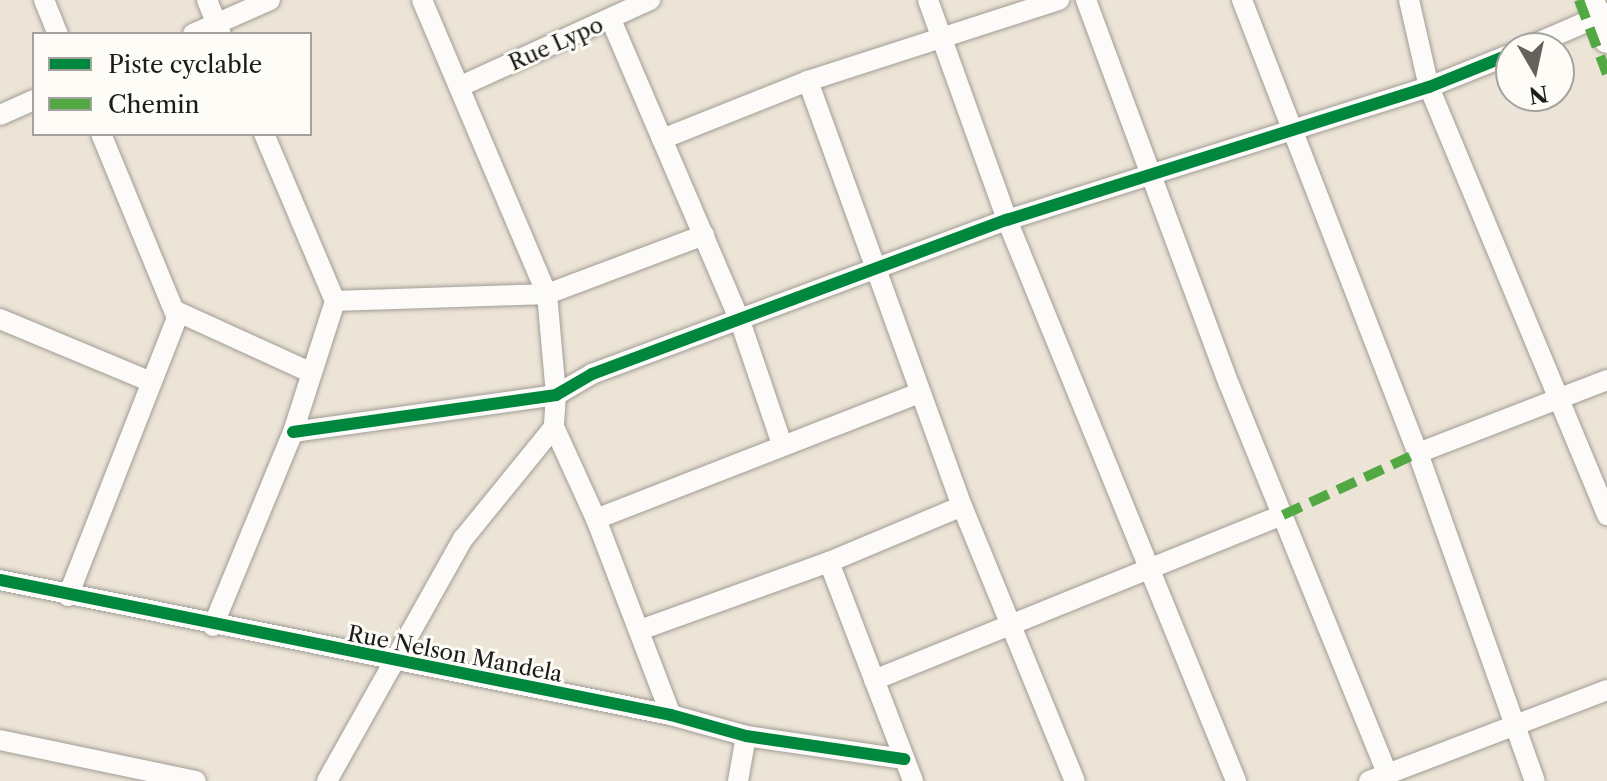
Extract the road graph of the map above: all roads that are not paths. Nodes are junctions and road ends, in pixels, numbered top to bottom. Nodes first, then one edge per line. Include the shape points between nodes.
1 (44, 0) edge
2 (207, 0) edge
3 (270, 0) edge
4 (422, 0) edge
5 (650, 0) edge
6 (928, 0) edge
7 (1059, 0) edge
8 (1086, 0) edge
9 (1242, 0) edge
10 (1409, 0) edge
11 (1601, 18) edge
12 (611, 20) junction
13 (219, 29) edge
14 (57, 32) edge
15 (1566, 32) edge
16 (942, 39) junction
17 (1495, 60) edge
18 (808, 81) junction
19 (461, 86) junction
20 (1429, 87) junction
21 (32, 101) edge
22 (0, 115) edge
23 (1291, 130) junction
24 (102, 136) edge
25 (265, 136) edge
26 (662, 139) junction
27 (1149, 177) junction
28 (1007, 220) junction
29 (704, 235) junction
30 (874, 272) junction
31 (547, 294) junction
32 (335, 301) junction
33 (176, 311) junction
34 (739, 318) junction
35 (0, 319) edge
36 (312, 373) junction
37 (1607, 380) edge
38 (149, 381) junction
39 (919, 393) junction
40 (556, 395) junction
41 (1559, 399) junction
42 (554, 427) junction
43 (293, 432) junction
44 (782, 444) junction
45 (1418, 453) junction
46 (962, 506) junction
47 (1283, 515) junction
48 (1607, 515) edge
49 (596, 519) junction
50 (829, 562) junction
51 (1149, 565) junction
52 (0, 580) edge
53 (68, 596) junction
54 (1011, 623) junction
55 (213, 626) junction
56 (640, 630) junction
57 (392, 663) junction
58 (874, 680) junction
59 (1607, 690) edge
60 (671, 715) junction
61 (1516, 726) junction
62 (746, 736) junction
63 (0, 740) edge
64 (904, 759) junction
65 (1378, 777) edge
66 (196, 781) edge
67 (327, 781) edge
68 (738, 781) edge
69 (913, 781) edge
70 (1075, 781) edge
71 (1236, 781) edge
72 (1535, 781) edge

1 - 14 street
2 - 13 street
3 - 13 street
4 - 19 street
5 - 12 street, Rue Lypo
6 - 16 street
7 - 16 street
8 - 27 street
9 - 23 street
10 - 20 street
11 - 15 street
12 - 19 street, Rue Lypo
12 - 26 street
16 - 18 street
16 - 28 street
17 - 20 street
18 - 26 street
18 - 30 street
19 - 31 street
20 - 23 street
20 - 41 street
21 - 22 street
23 - 27 street
23 - 45 street
24 - 33 street
25 - 32 street
26 - 29 street
27 - 28 street
27 - 47 street
28 - 30 street
28 - 51 street
29 - 31 street
29 - 34 street
30 - 34 street
30 - 39 street
31 - 32 street
31 - 40 street
32 - 36 street
33 - 36 street
33 - 38 street via 175,325
34 - 40 street via 592,374
34 - 44 street
35 - 38 street
36 - 43 street
37 - 41 street
38 - 53 street
39 - 44 street
39 - 46 street
40 - 42 street
40 - 43 street
41 - 45 street
41 - 48 street
42 - 49 street
42 - 57 street via 463,539
43 - 55 street
44 - 49 street
45 - 61 street
46 - 50 street
46 - 54 street
47 - 51 street
47 - 65 street
49 - 56 street
50 - 56 street
50 - 58 street
51 - 54 street
51 - 71 street
52 - 53 street, Rue Nelson Mandela
53 - 55 street, Rue Nelson Mandela
54 - 58 street
54 - 70 street
55 - 57 street, Rue Nelson Mandela
56 - 60 street
57 - 60 street, Rue Nelson Mandela
57 - 67 street
58 - 64 street
59 - 61 street
60 - 62 street, Rue Nelson Mandela
61 - 65 street
61 - 72 street
62 - 64 street, Rue Nelson Mandela
62 - 68 street
63 - 66 street
64 - 69 street

